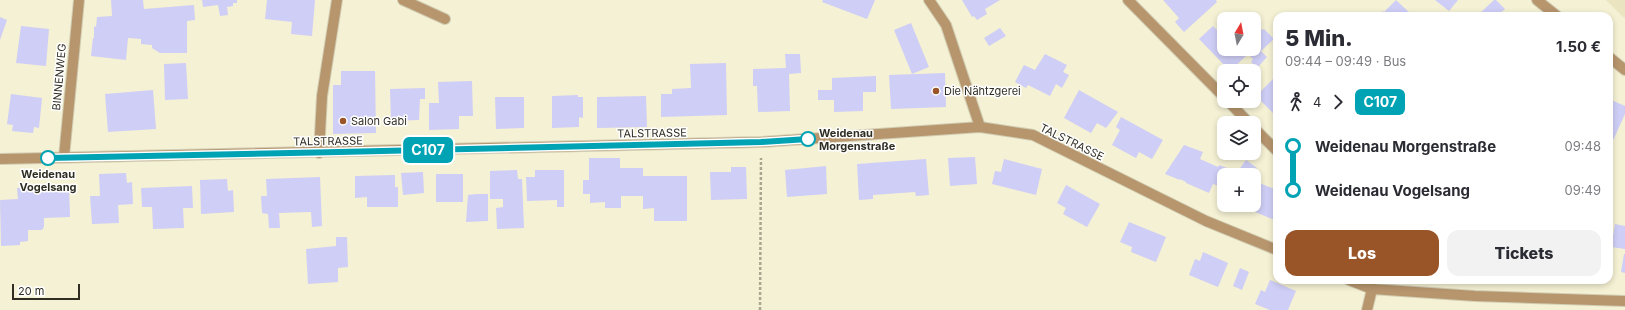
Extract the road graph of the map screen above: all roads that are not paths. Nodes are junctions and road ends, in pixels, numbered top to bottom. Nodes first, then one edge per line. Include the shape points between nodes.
1 (79, 0) edge
2 (337, 0) edge
3 (403, 0) edge
4 (929, 0) edge
5 (1128, 0) edge
6 (1537, 0) edge
7 (1552, 12) edge
8 (445, 19) dead end
9 (1613, 60) edge
10 (1625, 70) edge
11 (1217, 90) edge
12 (1235, 108) edge
13 (1242, 116) edge
14 (980, 128) junction
15 (1261, 135) edge
16 (1273, 147) edge
17 (319, 153) junction
18 (64, 157) junction
19 (0, 159) edge
20 (1273, 248) edge
21 (1372, 285) edge
22 (1625, 301) edge
23 (1366, 310) edge

1 - 18 street, BINNENWEG
2 - 17 street via 322,96
3 - 8 street
4 - 14 street via 946,25
5 - 11 street
6 - 7 street
9 - 10 street
12 - 13 street
14 - 17 street, TALSTRASSE via 761,142
14 - 20 street, TALSTRASSE via 1033,135 1206,221
15 - 16 street
17 - 18 street, TALSTRASSE
18 - 19 street, TALSTRASSE
21 - 22 street via 1475,296
21 - 23 street

